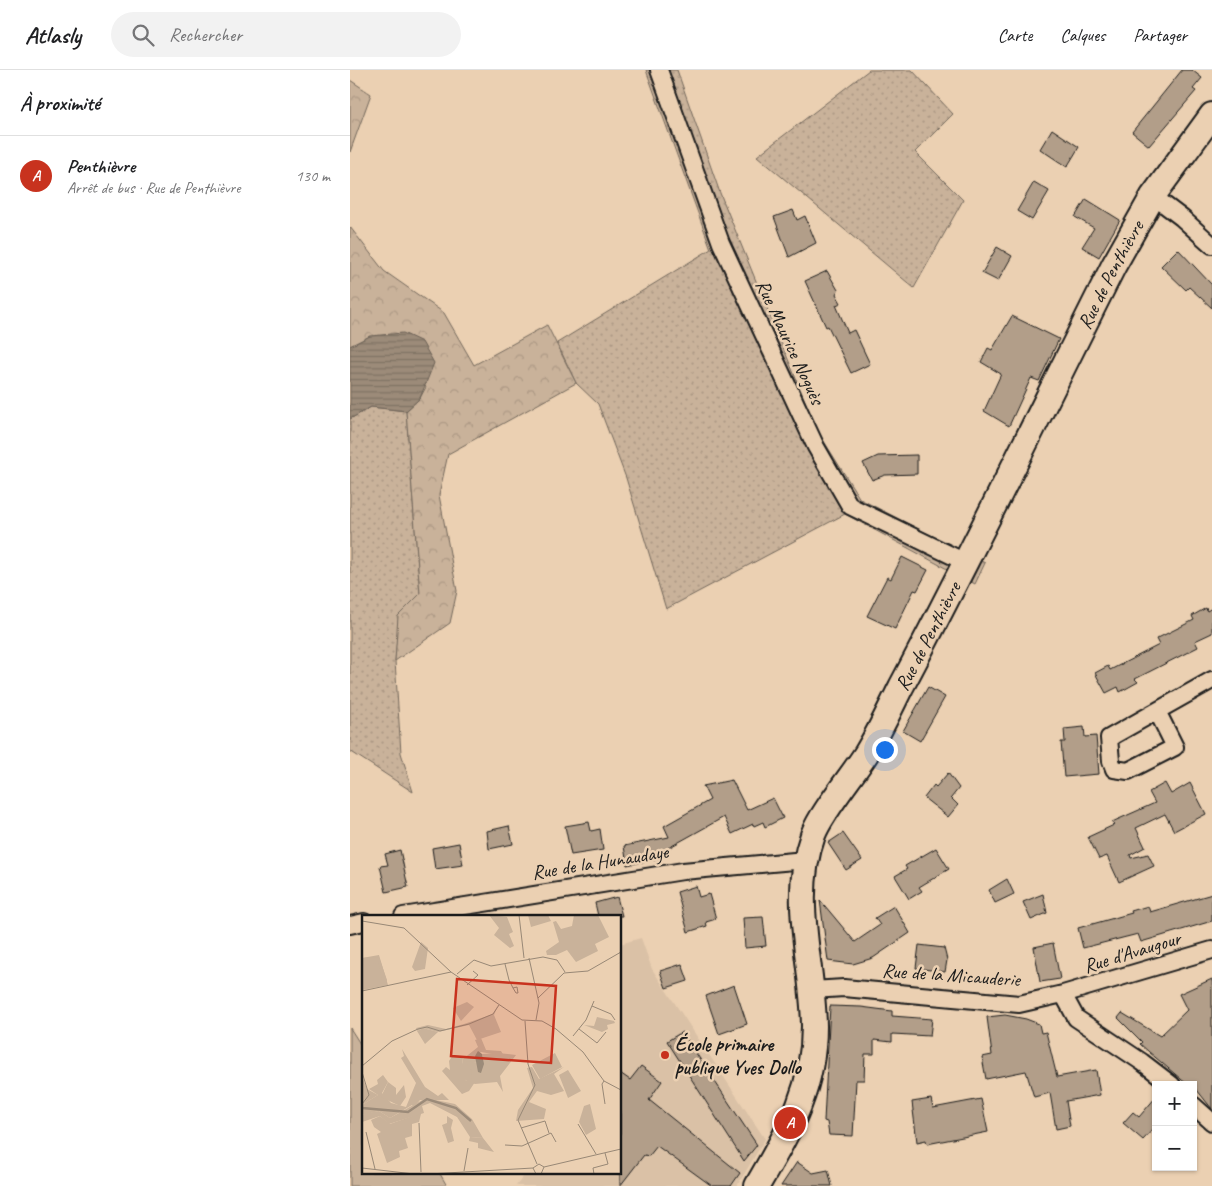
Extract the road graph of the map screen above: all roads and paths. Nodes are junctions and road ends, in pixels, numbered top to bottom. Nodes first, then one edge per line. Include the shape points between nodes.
1 (659, 70) edge
2 (1212, 115) edge
3 (1153, 196) junction
4 (1212, 245) edge
5 (965, 562) junction
6 (1212, 680) edge
7 (1157, 711) dead end
8 (804, 860) junction
9 (409, 915) edge
10 (1212, 950) edge
11 (812, 990) junction
12 (1063, 994) junction
13 (1167, 1081) edge
14 (1197, 1109) edge
15 (1212, 1122) edge
16 (757, 1186) edge

1 - 5 street, Rue Maurice Noguès via 721,244 816,447 850,506
2 - 3 street, Rue de Penthièvre
3 - 4 street
3 - 5 street, Rue de Penthièvre via 1114,265
5 - 8 street, Rue de Penthièvre via 868,752 814,831
6 - 7 street
8 - 9 street, Rue de la Hunaudaye via 683,871
8 - 11 street, Rue de Penthièvre via 802,916
10 - 12 street, Rue d'Avaugour
11 - 12 street, Rue de la Micauderie via 844,988 1019,1004
11 - 16 street, Rue de Penthièvre via 812,1059 804,1098
12 - 13 street via 1076,1018
14 - 15 street

